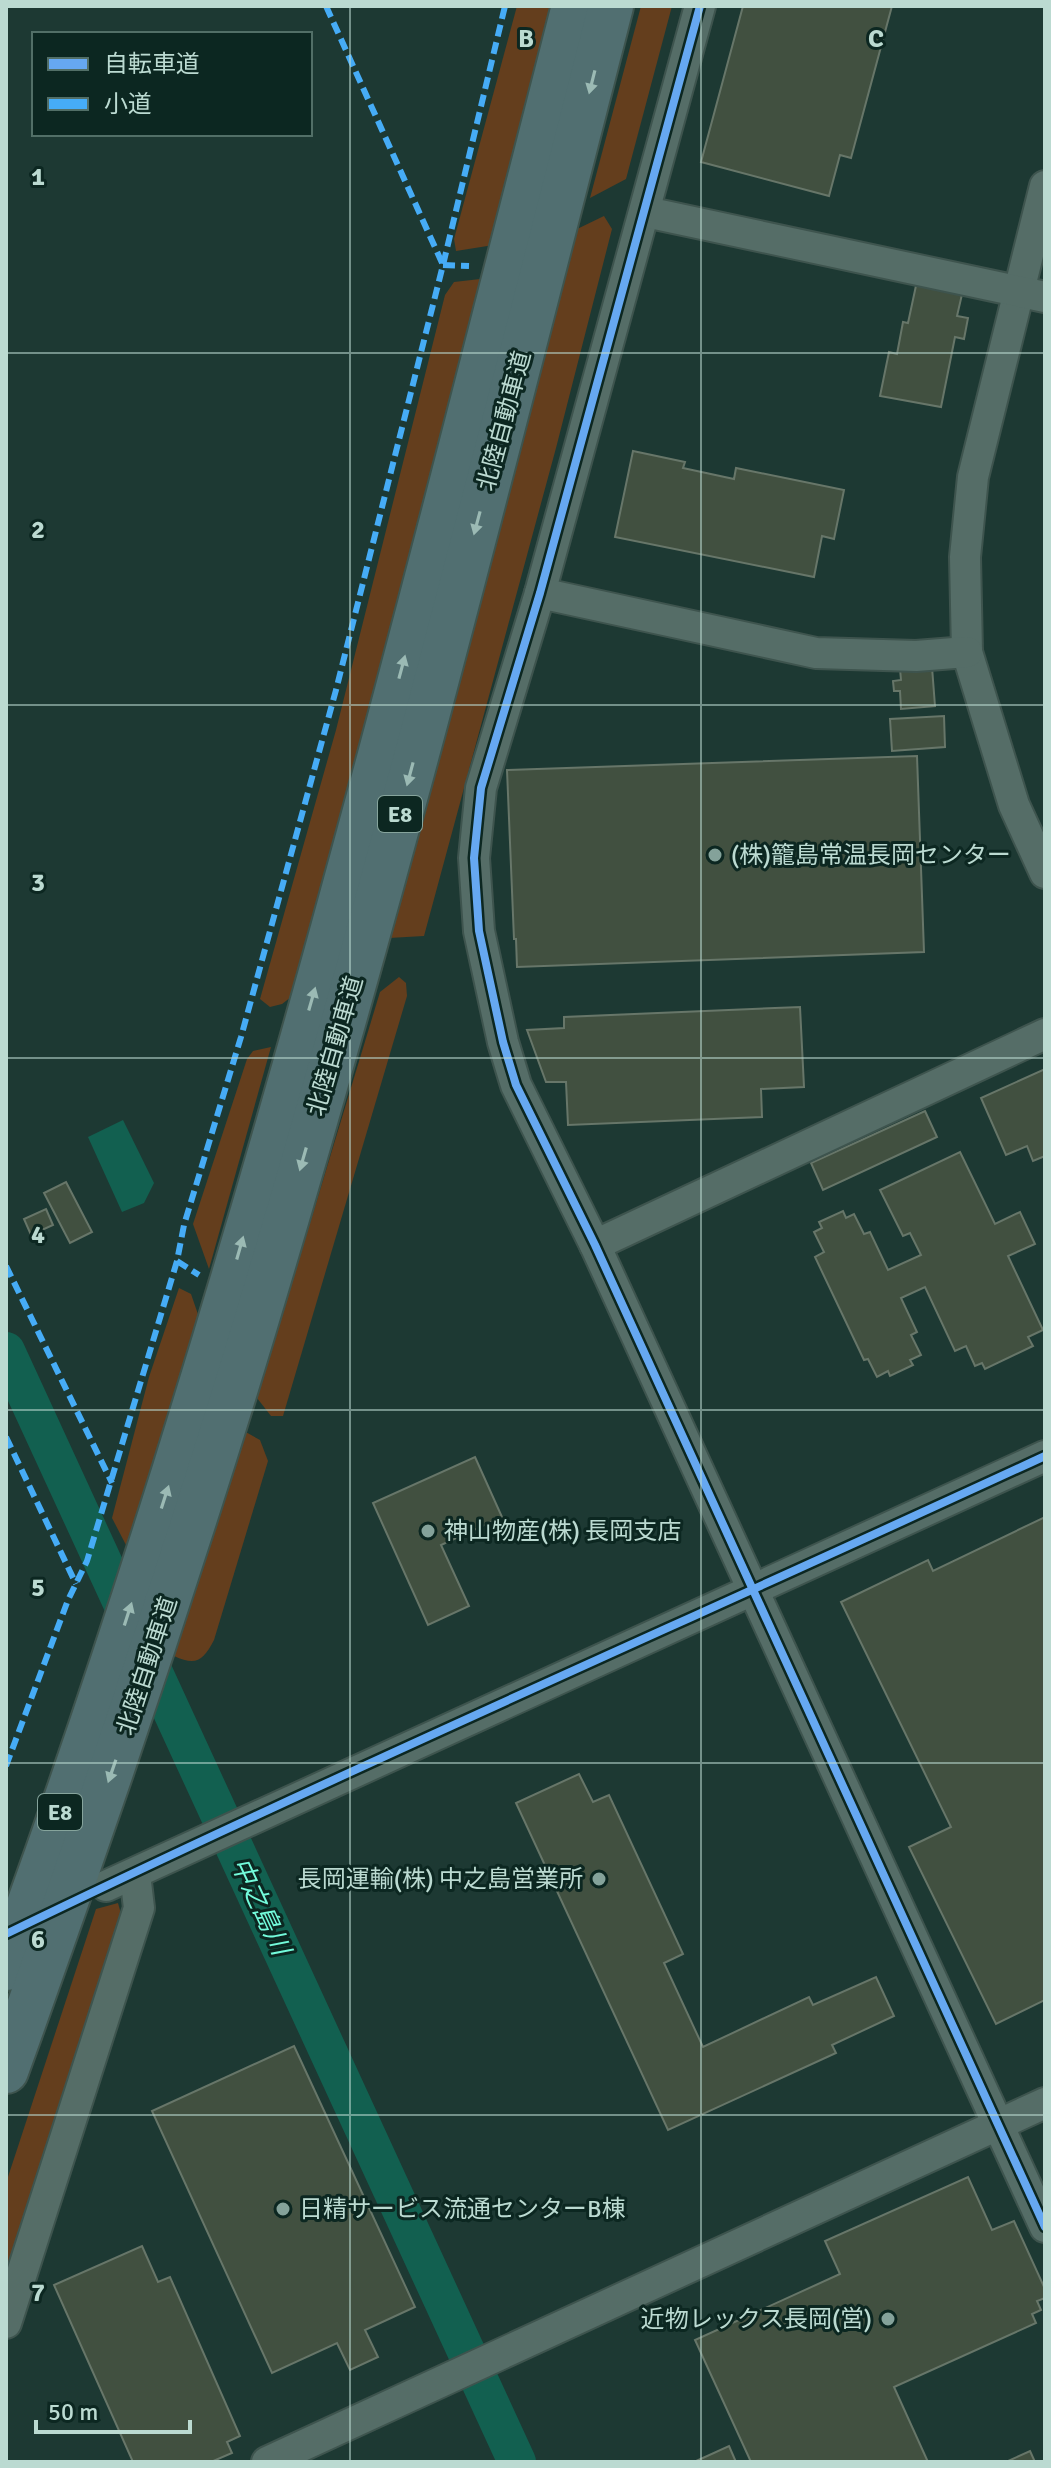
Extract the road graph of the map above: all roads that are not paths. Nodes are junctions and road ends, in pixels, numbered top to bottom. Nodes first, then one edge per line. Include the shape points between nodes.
1 (574, 6) edge
2 (611, 6) edge
3 (700, 6) edge
4 (1045, 186) edge
5 (646, 212) junction
6 (1032, 294) edge
7 (540, 593) junction
8 (967, 652) junction
9 (1045, 873) edge
10 (1045, 1034) edge
11 (595, 1245) junction
12 (1045, 1456) edge
13 (753, 1591) junction
14 (114, 1656) junction
15 (135, 1874) junction
16 (106, 1886) dead end
17 (6, 1931) edge
18 (57, 1931) junction
19 (6, 1968) edge
20 (6, 2071) edge
21 (6, 2095) edge
22 (1045, 2103) edge
23 (998, 2125) junction
24 (1045, 2227) edge
25 (6, 2323) edge
26 (267, 2462) edge

14 -> 1 highway, 北陸自動車道 / E8 via 205,1369 319,973
2 -> 18 highway, 北陸自動車道 / E8 via 354,981 235,1392
3 - 5 street
4 - 6 street
5 - 6 street
5 - 7 street
6 - 8 street via 973,477 965,557
7 - 8 street via 816,653
7 - 11 street via 481,788 474,858 479,931 516,1085
8 - 9 street via 1014,805
10 - 11 street
11 - 13 street
12 - 13 street
13 - 15 street
13 - 23 street
14 - 17 highway
14 - 19 highway, 北陸自動車道 / E8
15 - 16 street
15 - 25 street via 139,1908
18 - 20 highway, 北陸自動車道 / E8
18 - 21 highway
22 - 23 street
23 - 24 street
23 - 26 street

